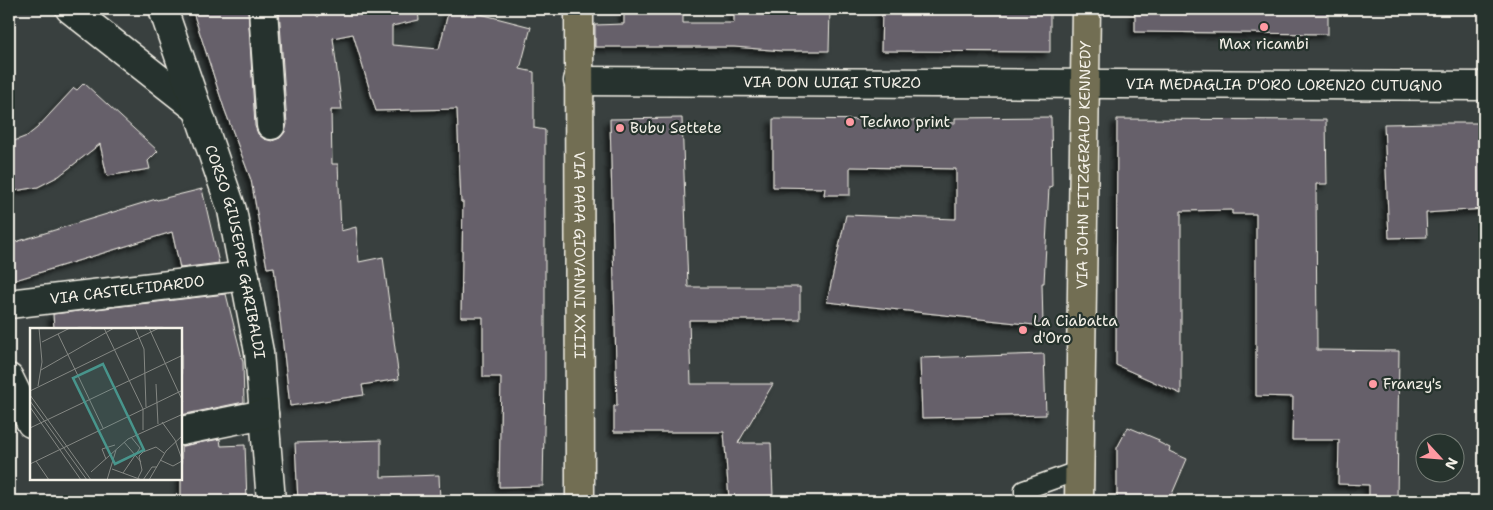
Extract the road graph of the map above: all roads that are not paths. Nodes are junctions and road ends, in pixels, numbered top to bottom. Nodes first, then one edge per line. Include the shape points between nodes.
1 (70, 9) edge
2 (163, 9) edge
3 (263, 9) edge
4 (579, 9) edge
5 (1086, 9) edge
6 (578, 81) junction
7 (1085, 84) junction
8 (1484, 86) edge
9 (197, 109) junction
10 (270, 125) dead end
11 (245, 276) junction
12 (9, 304) edge
13 (9, 378) edge
14 (264, 414) junction
15 (30, 421) edge
16 (182, 430) edge
17 (1080, 470) junction
18 (271, 501) edge
19 (580, 501) edge
20 (1024, 501) edge
21 (1079, 501) edge

1 - 9 street
2 - 9 street, CORSO GIUSEPPE GARIBALDI
3 - 10 street
4 - 6 main road, VIA PAPA GIOVANNI XXIII
5 - 7 main road, VIA JOHN FITZGERALD KENNEDY
6 - 7 street, VIA DON LUIGI STURZO
6 - 19 main road, VIA PAPA GIOVANNI XXIII
7 - 8 street, VIA MEDAGLIA D'ORO LORENZO CUTUGNO
7 - 17 main road, VIA JOHN FITZGERALD KENNEDY
9 - 11 street, CORSO GIUSEPPE GARIBALDI via 232,210
11 - 12 street, VIA CASTELFIDARDO
11 - 14 street, CORSO GIUSEPPE GARIBALDI via 260,352
13 - 15 street
14 - 16 street
14 - 18 street, CORSO GIUSEPPE GARIBALDI
17 - 20 lane via 1024,490
17 - 21 main road, VIA JOHN FITZGERALD KENNEDY

